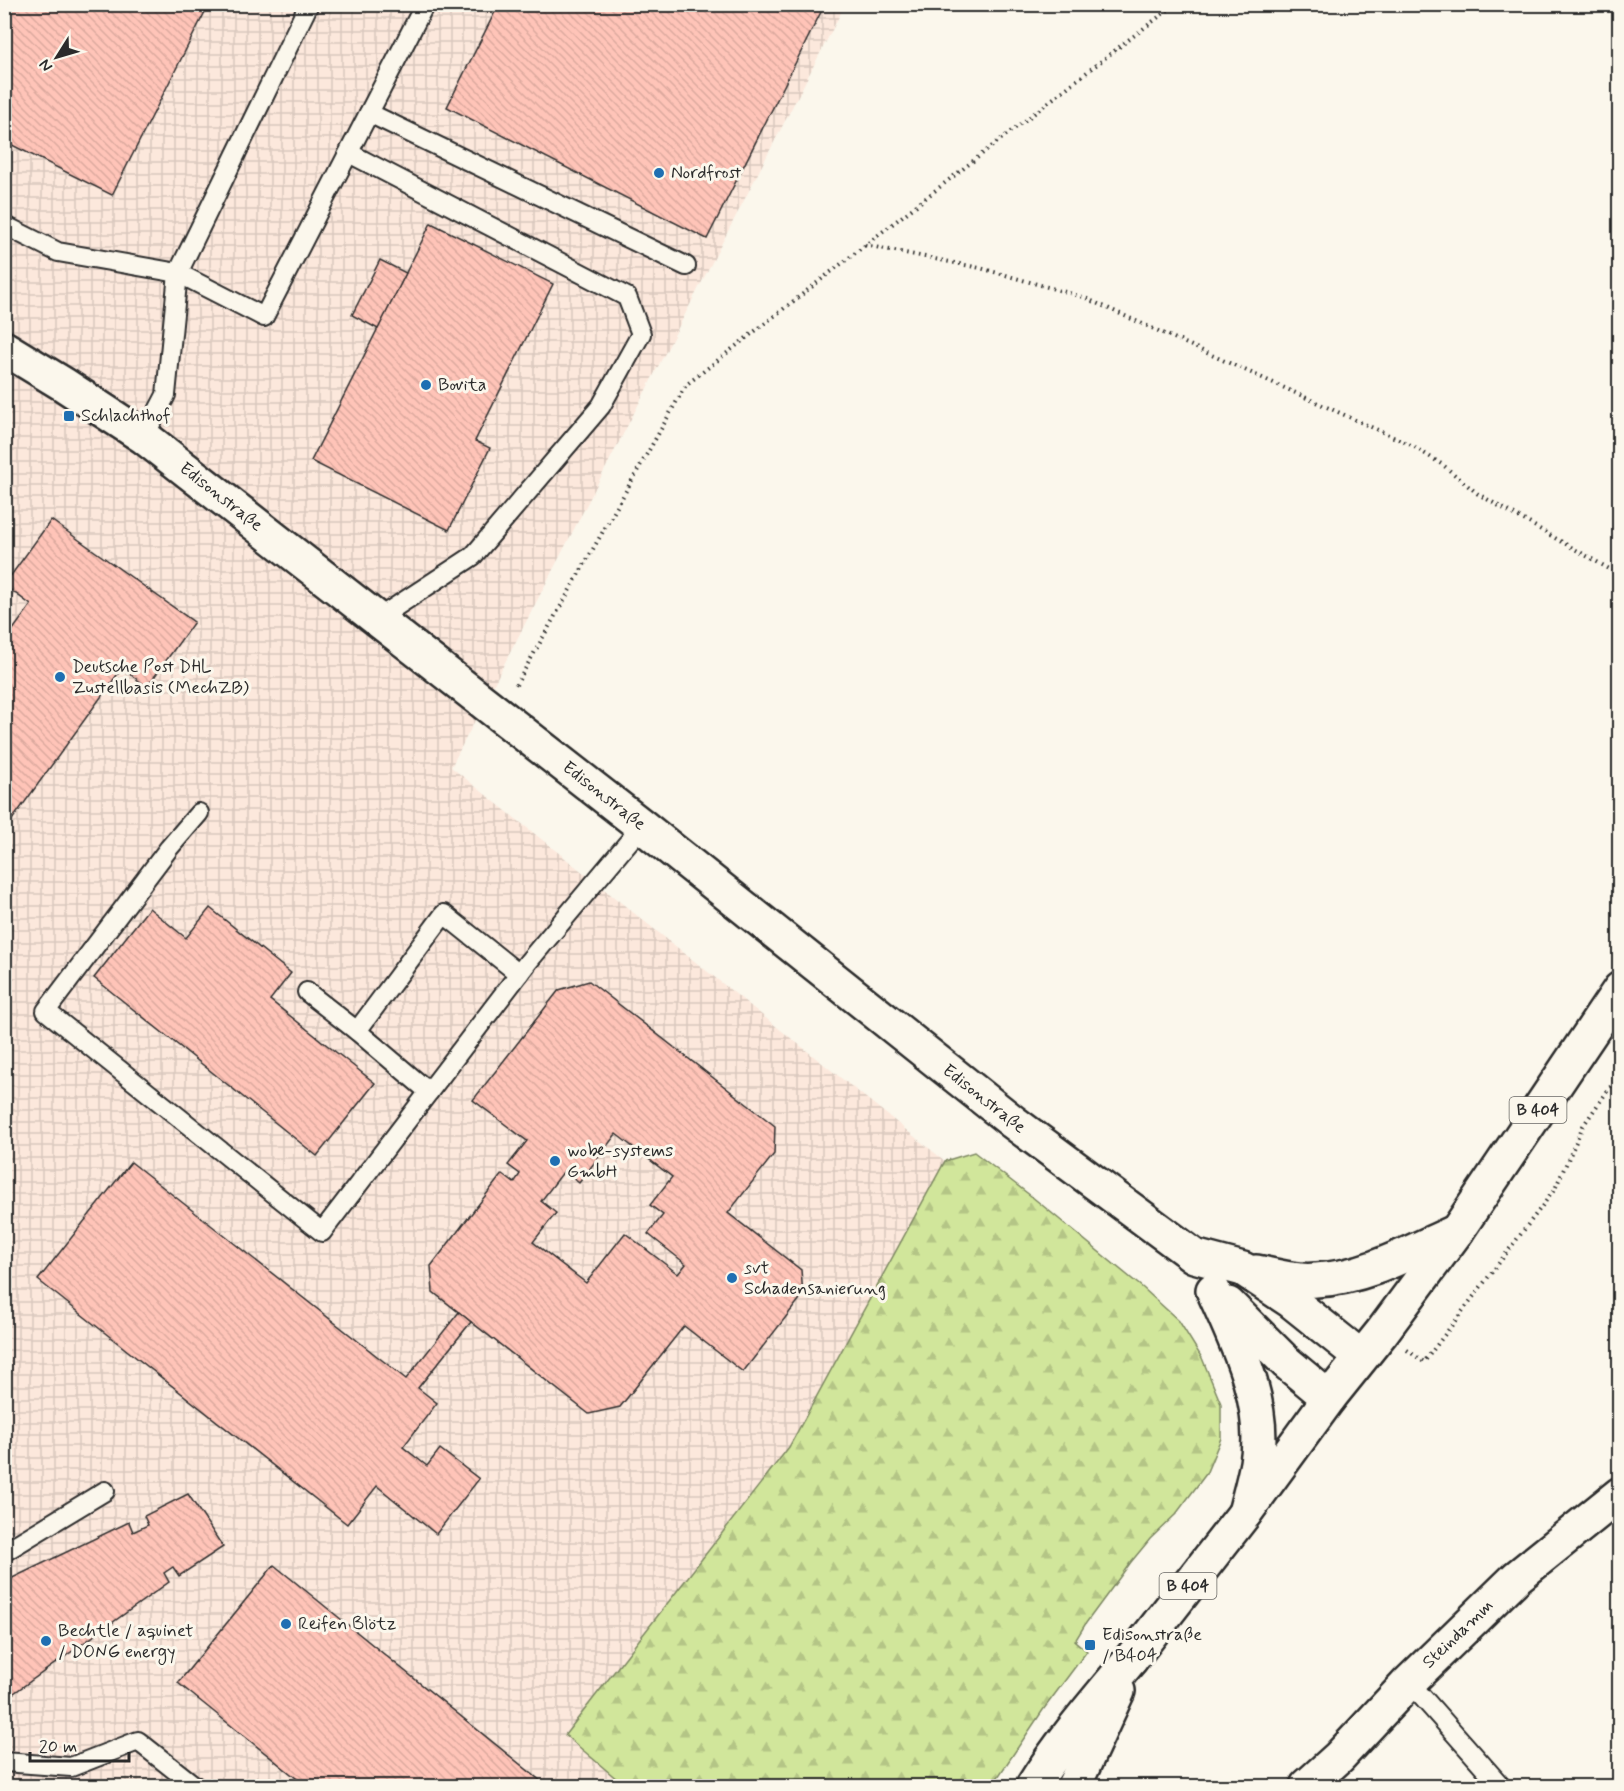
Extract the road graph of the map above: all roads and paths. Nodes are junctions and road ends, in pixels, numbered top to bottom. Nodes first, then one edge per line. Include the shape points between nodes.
1 (309, 4) edge
2 (425, 4) edge
3 (1176, 4) edge
4 (369, 113) junction
5 (349, 153) junction
6 (4, 225) edge
7 (865, 245) junction
8 (686, 267) dead end
9 (178, 273) junction
10 (4, 348) edge
11 (144, 437) junction
12 (1620, 575) edge
13 (377, 619) junction
14 (500, 714) junction
15 (199, 813) dead end
16 (642, 826) junction
17 (519, 974) junction
18 (1620, 989) edge
19 (307, 992) dead end
20 (357, 1031) junction
21 (1620, 1073) edge
22 (429, 1092) junction
23 (1457, 1231) junction
24 (1194, 1256) junction
25 (1243, 1269) junction
26 (1213, 1290) junction
27 (1361, 1357) junction
28 (1424, 1362) dead end
29 (1329, 1398) junction
30 (105, 1491) dead end
31 (1620, 1494) edge
32 (1245, 1513) junction
33 (4, 1552) edge
34 (1131, 1659) junction
35 (1408, 1682) junction
36 (4, 1762) edge
37 (195, 1786) edge
38 (1033, 1786) edge
39 (1074, 1786) edge
40 (1307, 1786) edge
41 (1501, 1786) edge

1 - 9 lane
2 - 4 lane
3 - 7 path
4 - 5 lane
4 - 8 lane
5 - 9 lane via 264,317
5 - 13 lane via 627,297 641,334 601,406 473,556
6 - 9 lane via 58,252
7 - 12 path via 980,268 1083,297 1411,445 1478,494
7 - 14 path via 686,385
9 - 11 lane via 166,395
10 - 11 main road, Edisonstraße
11 - 13 main road, Edisonstraße
13 - 14 main road, Edisonstraße
14 - 16 main road, Edisonstraße
15 - 22 lane via 46,1011 322,1232
16 - 17 lane
16 - 24 main road, Edisonstraße via 1013,1122
17 - 20 lane via 444,914
17 - 22 lane
18 - 23 main road, B 404
19 - 20 lane
20 - 22 lane
21 - 28 path via 1583,1126 1556,1189
23 - 25 main road via 1372,1269 1340,1277 1316,1281 1289,1279
23 - 27 main road, B 404
24 - 25 main road, Edisonstraße
24 - 26 main road, Edisonstraße
25 - 27 main road, Edisonstraße via 1292,1301
26 - 29 main road, Edisonstraße via 1287,1363
26 - 32 main road via 1239,1348 1257,1410 1257,1462
27 - 29 main road, B 404
29 - 32 main road, B 404
30 - 33 lane
31 - 35 main road, Steindamm via 1517,1577
32 - 34 main road, B 404
34 - 38 main road, B 404
34 - 39 main road, B 404
35 - 40 main road, Steindamm
35 - 41 lane
36 - 37 lane via 71,1767 138,1741

